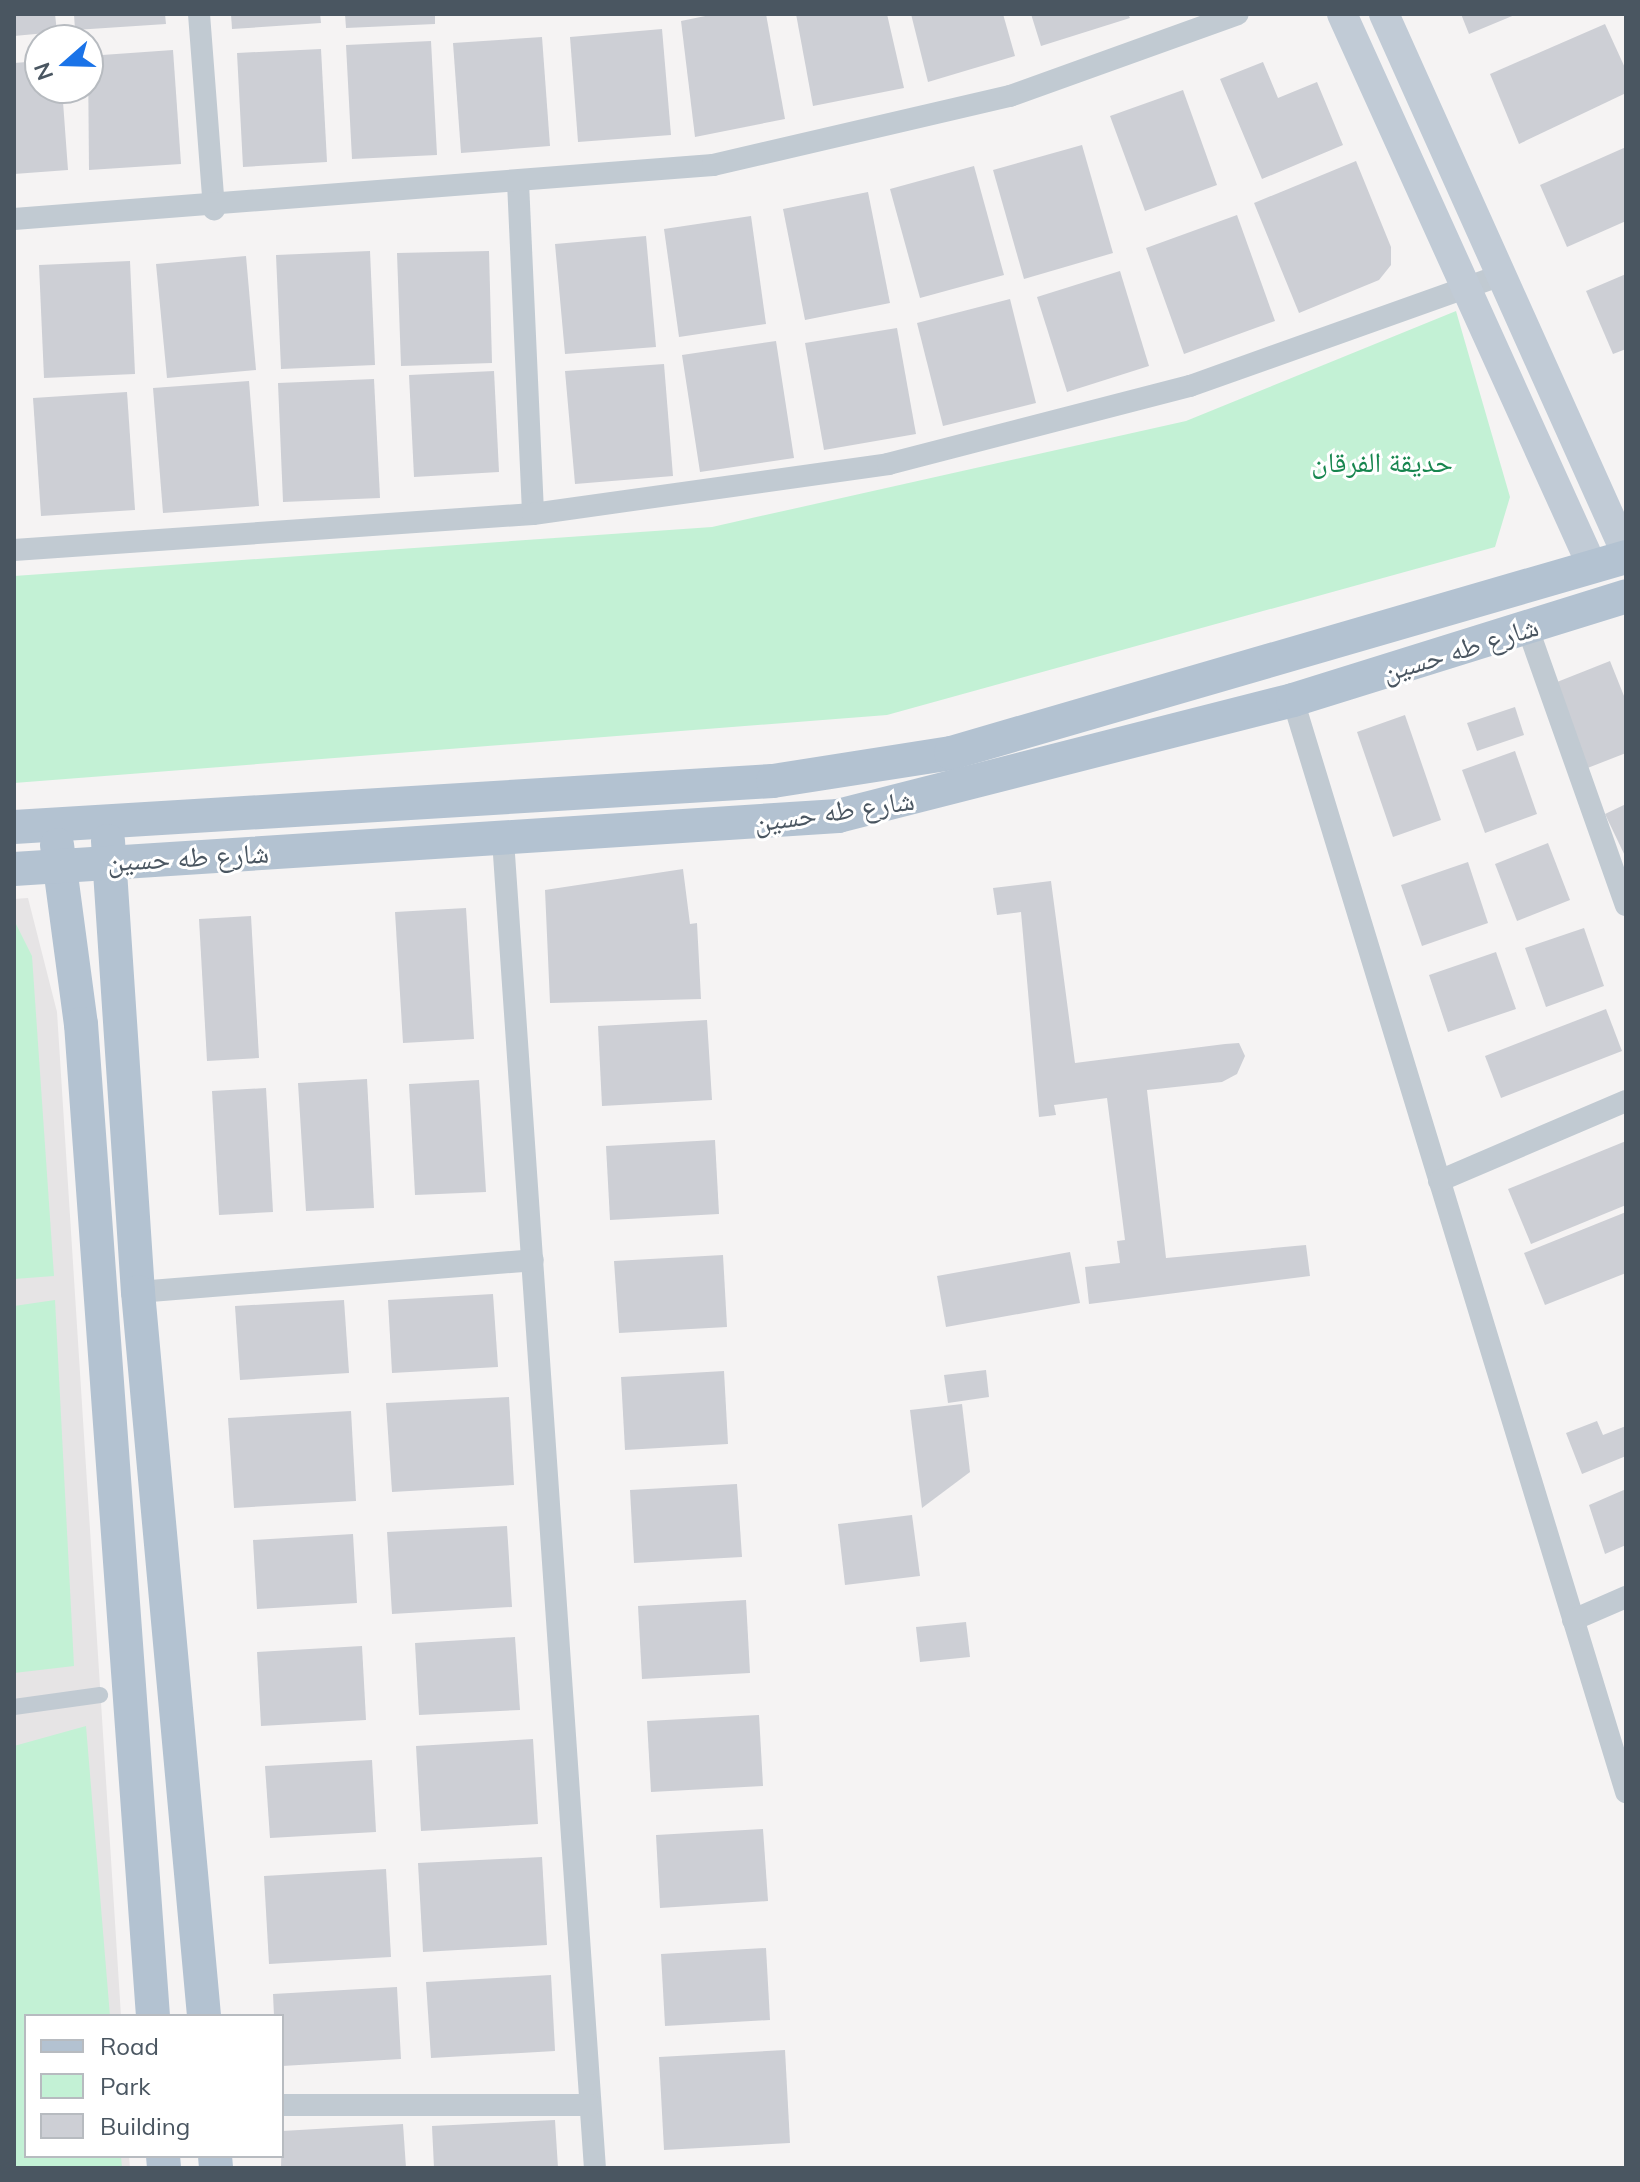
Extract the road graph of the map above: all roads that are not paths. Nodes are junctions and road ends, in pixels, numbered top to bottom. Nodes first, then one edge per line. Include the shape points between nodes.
1 (199, 14) edge
2 (1238, 14) edge
3 (1342, 14) edge
4 (1384, 14) edge
5 (518, 182) junction
6 (214, 209) junction
7 (14, 219) edge
8 (1502, 275) junction
9 (1466, 288) junction
10 (533, 514) junction
11 (14, 550) edge
12 (1626, 555) edge
13 (1592, 566) junction
14 (1626, 596) edge
15 (1528, 629) junction
16 (1293, 700) junction
17 (106, 821) junction
18 (55, 824) junction
19 (14, 827) edge
20 (503, 840) junction
21 (110, 861) junction
22 (59, 865) junction
23 (14, 869) edge
24 (1626, 905) edge
25 (1626, 1101) edge
26 (1439, 1181) junction
27 (533, 1260) junction
28 (138, 1292) junction
29 (1626, 1597) edge
30 (1573, 1620) junction
31 (100, 1695) dead end
32 (14, 1707) edge
33 (1626, 1792) edge
34 (153, 2014) edge
35 (204, 2014) edge
36 (284, 2105) edge
37 (590, 2105) junction
38 (595, 2168) edge

1 - 6 street
2 - 5 street via 995,100 713,165
3 - 9 main road
4 - 8 main road
5 - 6 street
5 - 10 street
6 - 7 street
8 - 9 street
8 - 12 main road
9 - 10 street via 1190,386 888,464
9 - 13 main road
10 - 11 street
12 - 13 main road, شارع طه حسين
13 - 17 main road, شارع طه حسين via 951,753 773,781
14 - 15 main road, شارع طه حسين
15 - 16 main road, شارع طه حسين
15 - 24 street
16 - 20 main road, شارع طه حسين via 838,816
16 - 26 street
17 - 18 main road, شارع طه حسين
17 - 21 main road
18 - 19 main road, شارع طه حسين
18 - 22 main road
20 - 21 main road, شارع طه حسين
20 - 27 street
21 - 22 main road, شارع طه حسين
21 - 28 main road
22 - 23 main road, شارع طه حسين
22 - 34 main road via 81,1024
25 - 26 street
26 - 30 street
27 - 28 street
27 - 37 street
28 - 35 main road
29 - 30 street
30 - 33 street
31 - 32 street
36 - 37 street
37 - 38 street

